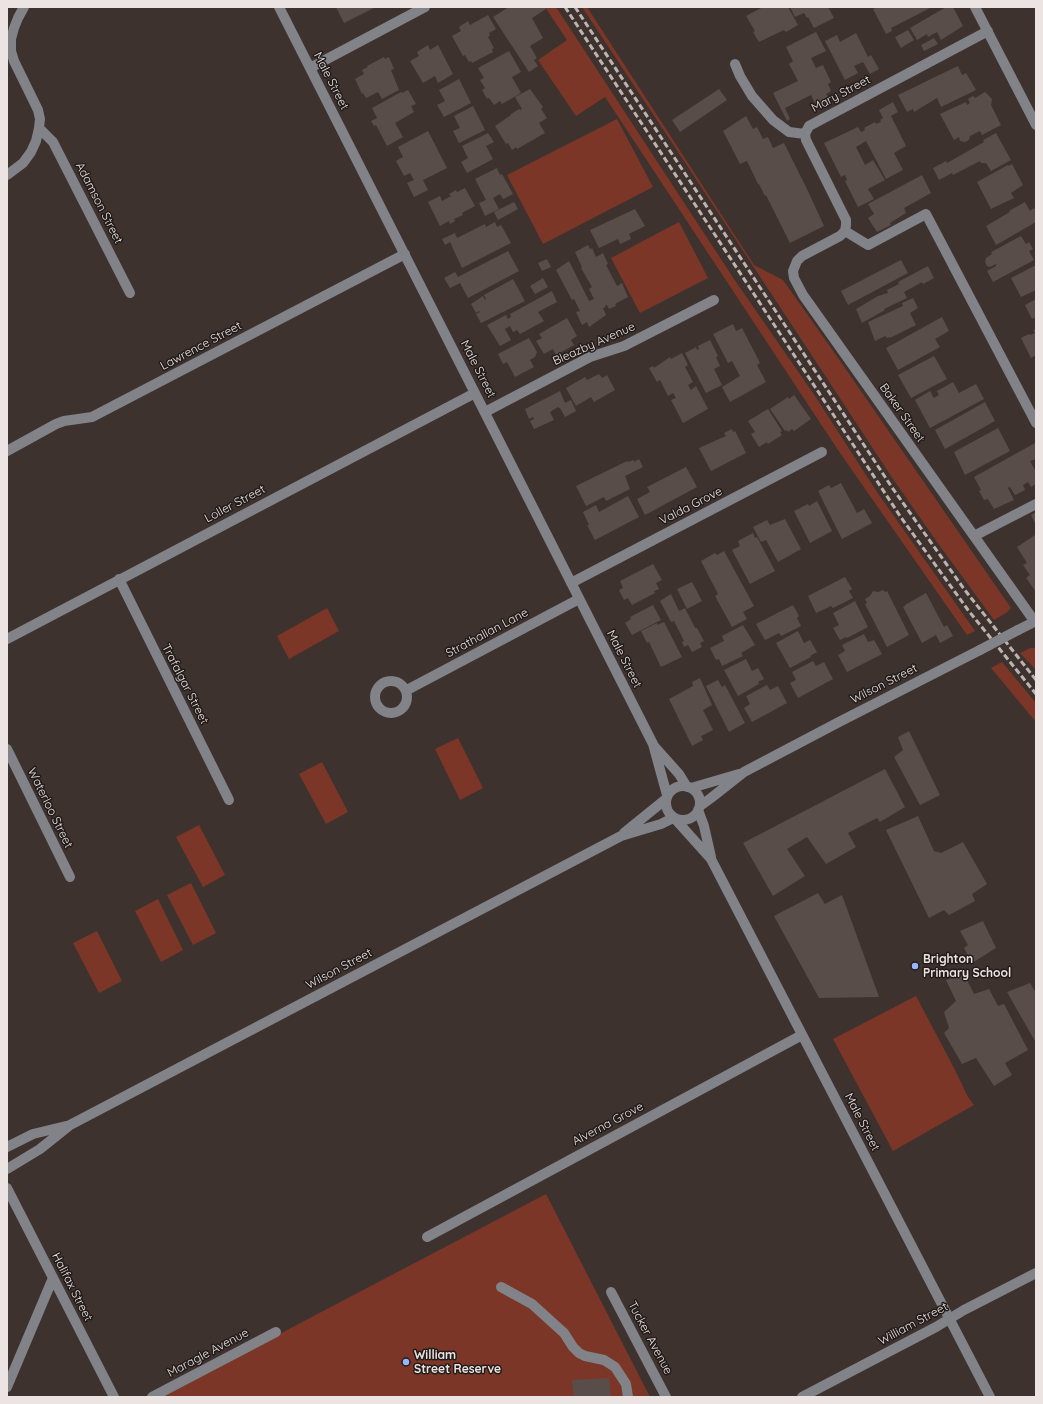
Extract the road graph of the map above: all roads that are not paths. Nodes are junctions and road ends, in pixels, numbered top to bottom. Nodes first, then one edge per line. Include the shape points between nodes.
1 (24, 7) edge
2 (279, 7) edge
3 (425, 7) edge
4 (975, 7) edge
5 (988, 31) junction
6 (735, 64) dead end
7 (310, 68) junction
8 (1036, 125) edge
9 (39, 128) junction
10 (805, 134) junction
11 (7, 175) edge
12 (845, 231) junction
13 (405, 254) junction
14 (130, 293) dead end
15 (714, 300) dead end
16 (475, 393) junction
17 (485, 412) junction
18 (1036, 423) edge
19 (7, 451) edge
20 (822, 452) dead end
21 (1036, 504) edge
22 (974, 536) junction
23 (119, 579) junction
24 (571, 583) junction
25 (579, 599) junction
26 (1036, 622) edge
27 (7, 639) edge
28 (407, 690) dead end
29 (653, 744) junction
30 (7, 750) edge
31 (744, 772) junction
32 (689, 787) junction
33 (666, 797) junction
34 (229, 800) dead end
35 (699, 808) junction
36 (675, 819) junction
37 (621, 836) junction
38 (711, 859) junction
39 (70, 877) dead end
40 (802, 1035) junction
41 (70, 1125) junction
42 (7, 1147) edge
43 (7, 1169) edge
44 (7, 1188) edge
45 (427, 1237) dead end
46 (1036, 1273) edge
47 (53, 1278) junction
48 (501, 1287) dead end
49 (610, 1292) dead end
50 (950, 1320) junction
51 (276, 1332) dead end
52 (7, 1386) edge
53 (114, 1397) edge
54 (152, 1397) edge
55 (628, 1397) edge
56 (666, 1397) edge
57 (802, 1397) edge
58 (990, 1397) edge

1 - 9 street via 14,28 11,39 12,51 14,61 38,110
2 - 7 street, Male Street
3 - 7 street
4 - 5 street
5 - 8 street
5 - 10 street, Mary Street via 817,121 809,126
6 - 10 street via 752,96 773,120 789,132
7 - 13 street, Male Street
9 - 11 street via 31,152 23,163
9 - 14 street, Adamson Street via 53,142
10 - 12 street via 846,220
12 - 18 street via 868,245 926,214
12 - 22 street, Baker Street via 797,261 793,271 796,285
13 - 16 street, Male Street
13 - 19 street, Lawrence Street via 92,418 56,424
15 - 17 street, Bleazby Avenue via 624,346 590,357
16 - 17 street, Male Street
16 - 23 street, Loller Street
17 - 24 street, Male Street
20 - 24 street, Valda Grove
21 - 22 street
22 - 26 street, Baker Street
23 - 27 street, Loller Street
23 - 34 street, Trafalgar Street
24 - 25 street, Male Street
25 - 28 street, Strathallan Lane
25 - 29 street, Male Street
26 - 31 street, Wilson Street, bridge
29 - 32 street, Male Street
29 - 33 street, Male Street
30 - 39 street, Waterloo Street
31 - 32 street, Wilson Street
31 - 35 street, Wilson Street
32 - 33 street via 676,787 670,790
32 - 35 street via 698,795
33 - 36 street via 666,810
33 - 37 street, Wilson Street
35 - 36 street via 692,818
35 - 38 street, Male Street
36 - 37 street, Wilson Street
36 - 38 street, Male Street
37 - 41 street, Wilson Street
38 - 40 street, Male Street
40 - 45 street, Alverna Grove
40 - 50 street, Male Street
41 - 42 street, Wilson Street via 33,1134
41 - 43 street, Wilson Street via 40,1149
44 - 47 street, Halifax Street
46 - 50 street, William Street via 964,1310
47 - 52 street
47 - 53 street, Halifax Street
48 - 55 street via 538,1309 564,1333 579,1353 615,1366 626,1384
49 - 56 street, Tucker Avenue
50 - 57 street, William Street
50 - 58 street, Male Street
51 - 54 street, Maragle Avenue

